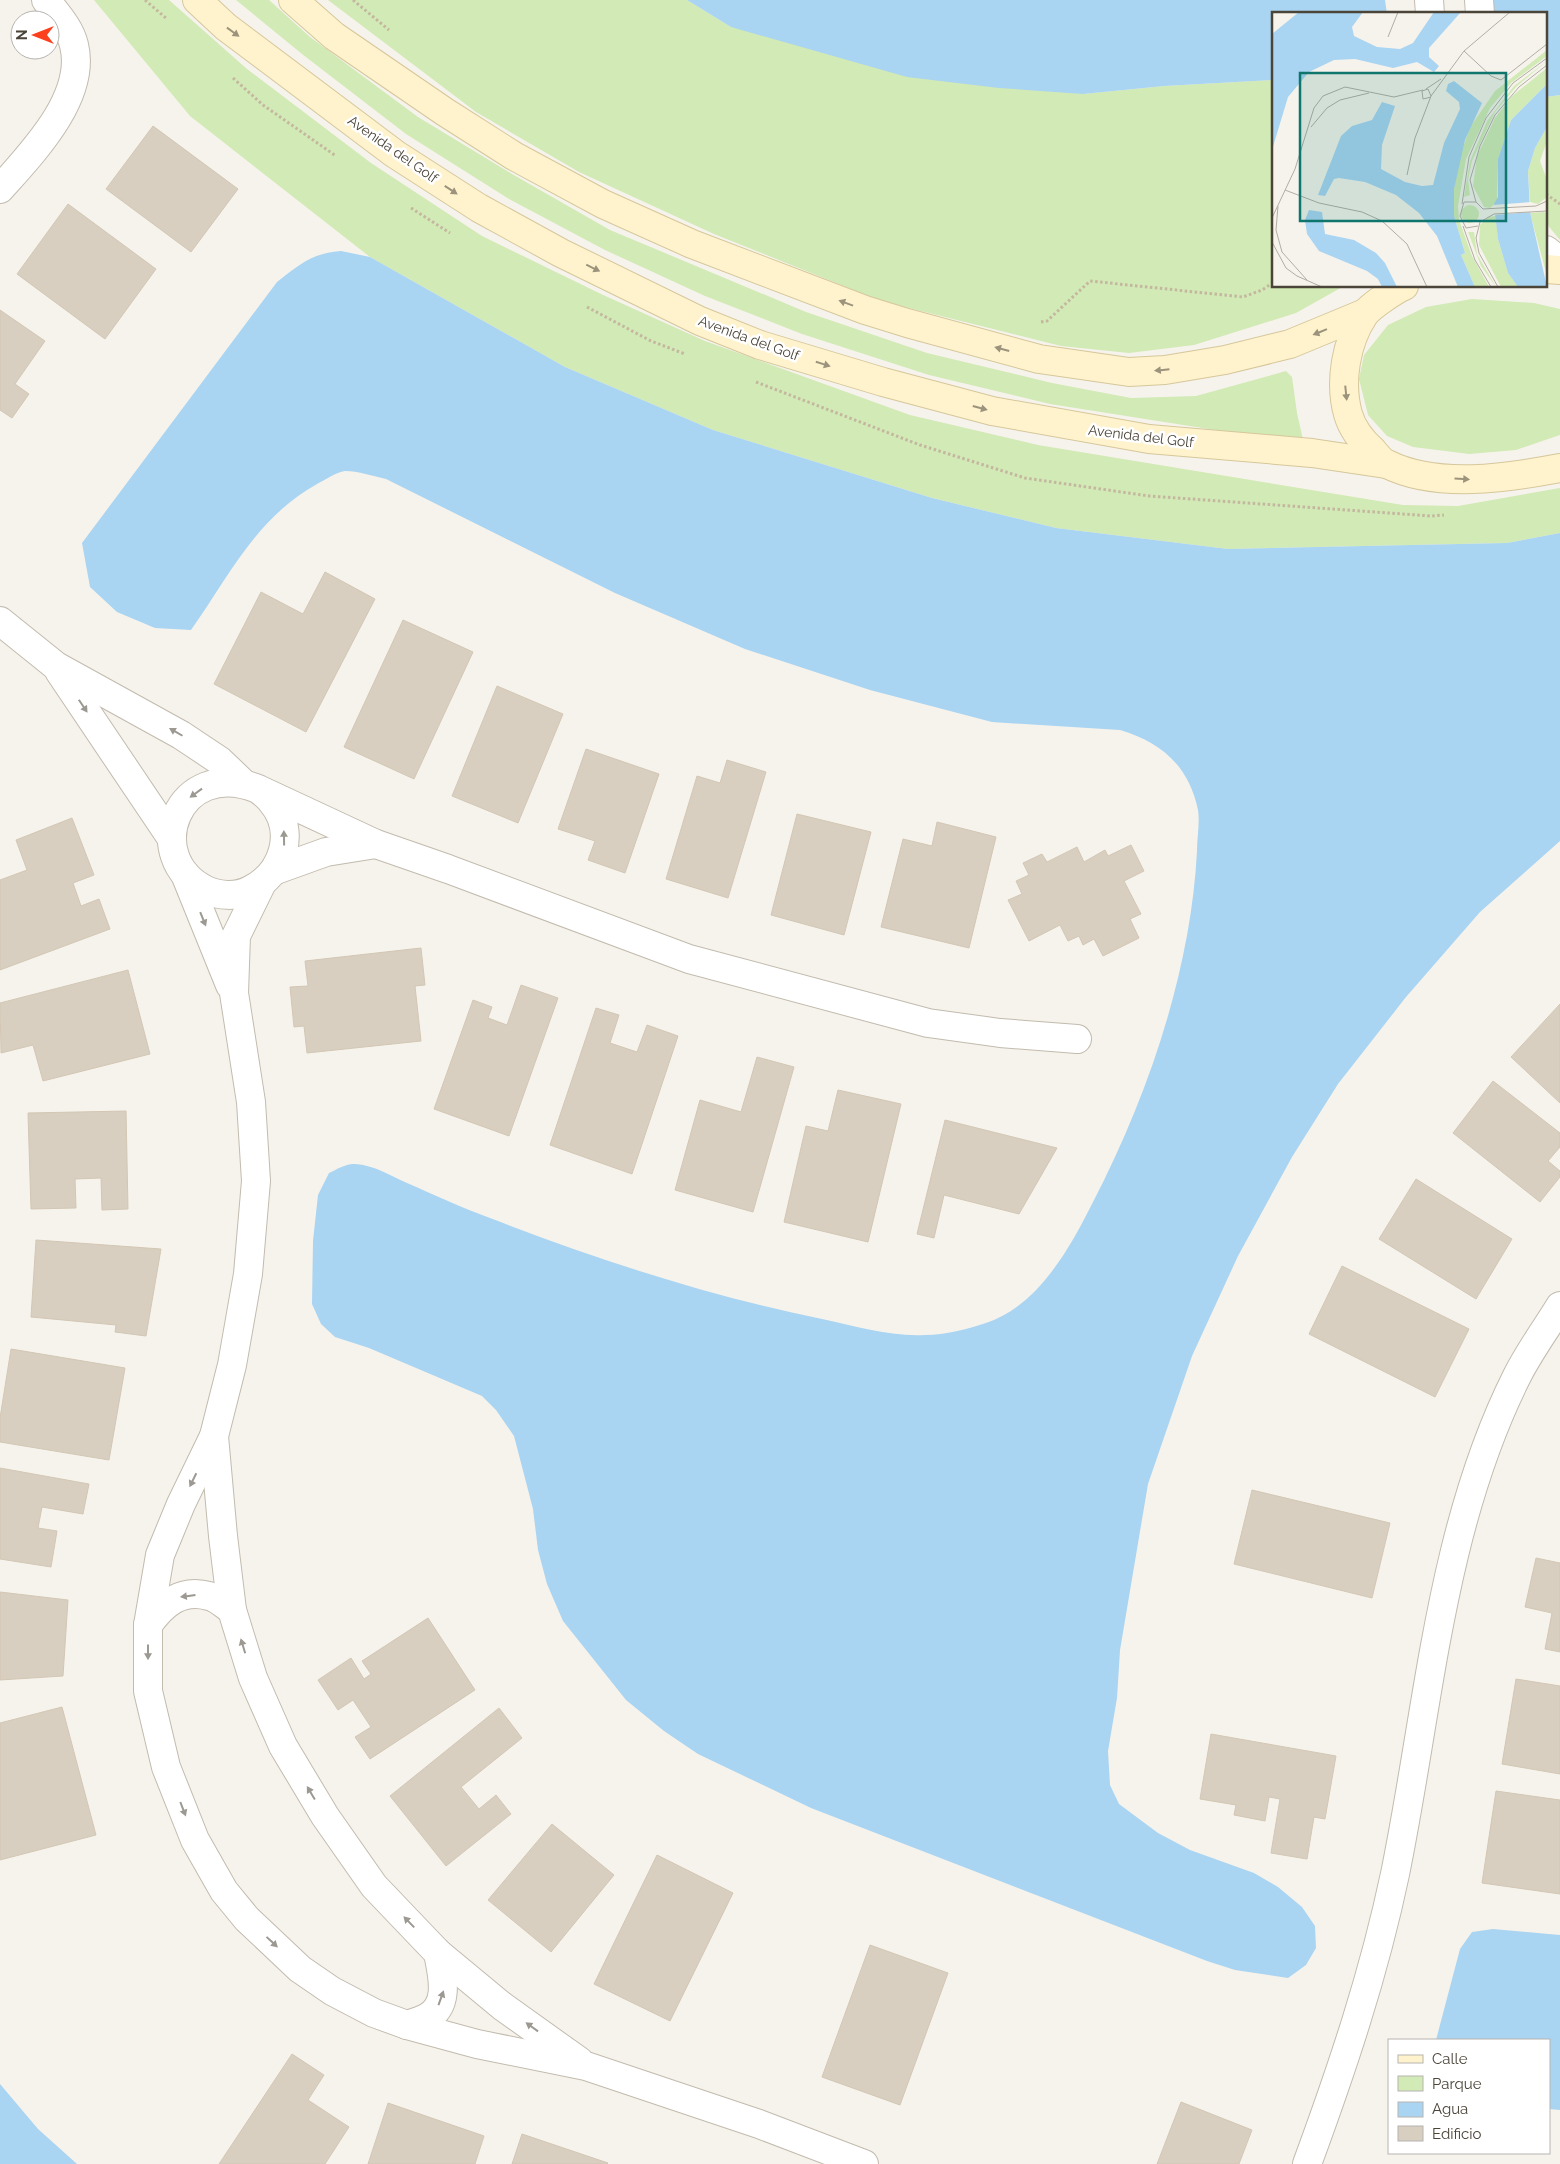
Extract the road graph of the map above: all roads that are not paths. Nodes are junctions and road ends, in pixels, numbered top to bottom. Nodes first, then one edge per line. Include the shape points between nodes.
1 (46, 0) edge
2 (197, 0) edge
3 (293, 0) edge
4 (0, 189) edge
5 (1548, 252) edge
6 (1560, 261) edge
7 (1400, 288) edge
8 (1365, 313) junction
9 (1386, 464) junction
10 (1560, 468) edge
11 (0, 621) edge
12 (56, 666) junction
13 (250, 786) junction
14 (172, 839) junction
15 (376, 844) junction
16 (185, 874) junction
17 (269, 877) junction
18 (234, 993) junction
19 (1078, 1040) dead end
20 (1560, 1306) edge
21 (214, 1436) junction
22 (232, 1610) junction
23 (148, 1625) junction
24 (438, 1953) junction
25 (407, 2025) junction
26 (586, 2066) junction
27 (864, 2164) edge
28 (1307, 2164) edge

1 - 4 street via 63,21 74,44 76,73 64,108
2 -> 9 street, Avenida del Golf via 226,27 395,154 479,208 562,253 717,328 760,345 992,411 1149,439 1312,453
8 -> 3 street via 1290,344 1166,370 1130,372 1039,360 906,323 692,244 603,204 514,156 445,112 334,36
5 - 6 street
7 - 8 street
8 -> 9 street via 1349,346 1344,378 1348,414 1362,441
9 -> 10 street, Avenida del Golf via 1421,475 1468,480 1513,477
11 - 12 street
13 -> 12 street via 181,735
12 -> 14 street
13 -> 14 street via 225,781 209,784 194,793 178,813
13 - 15 street
17 -> 13 street via 284,852 285,834 281,817 272,802
14 - 16 street via 175,857
15 - 17 street via 326,852
15 - 19 street via 689,959 806,992 928,1023
16 - 17 street via 197,886 212,893 229,895 246,892
16 -> 18 street
17 - 18 street via 236,936
18 - 21 street via 251,1102 256,1181 248,1274 232,1365
20 - 28 street via 1518,1375 1489,1444 1466,1514 1446,1592 1395,1874 1375,1962
21 - 22 street
21 -> 23 street via 160,1555
22 -> 23 street via 210,1596 190,1595 171,1599
24 -> 22 street via 374,1886 325,1816 283,1746 253,1678
23 -> 25 street via 148,1691 166,1767 195,1840 224,1891 247,1919 300,1969 332,1991 374,2013
25 -> 24 street via 428,2018 437,2008 444,1987
26 -> 24 street via 502,2006
25 - 26 street via 477,2044
26 - 27 street via 759,2124

